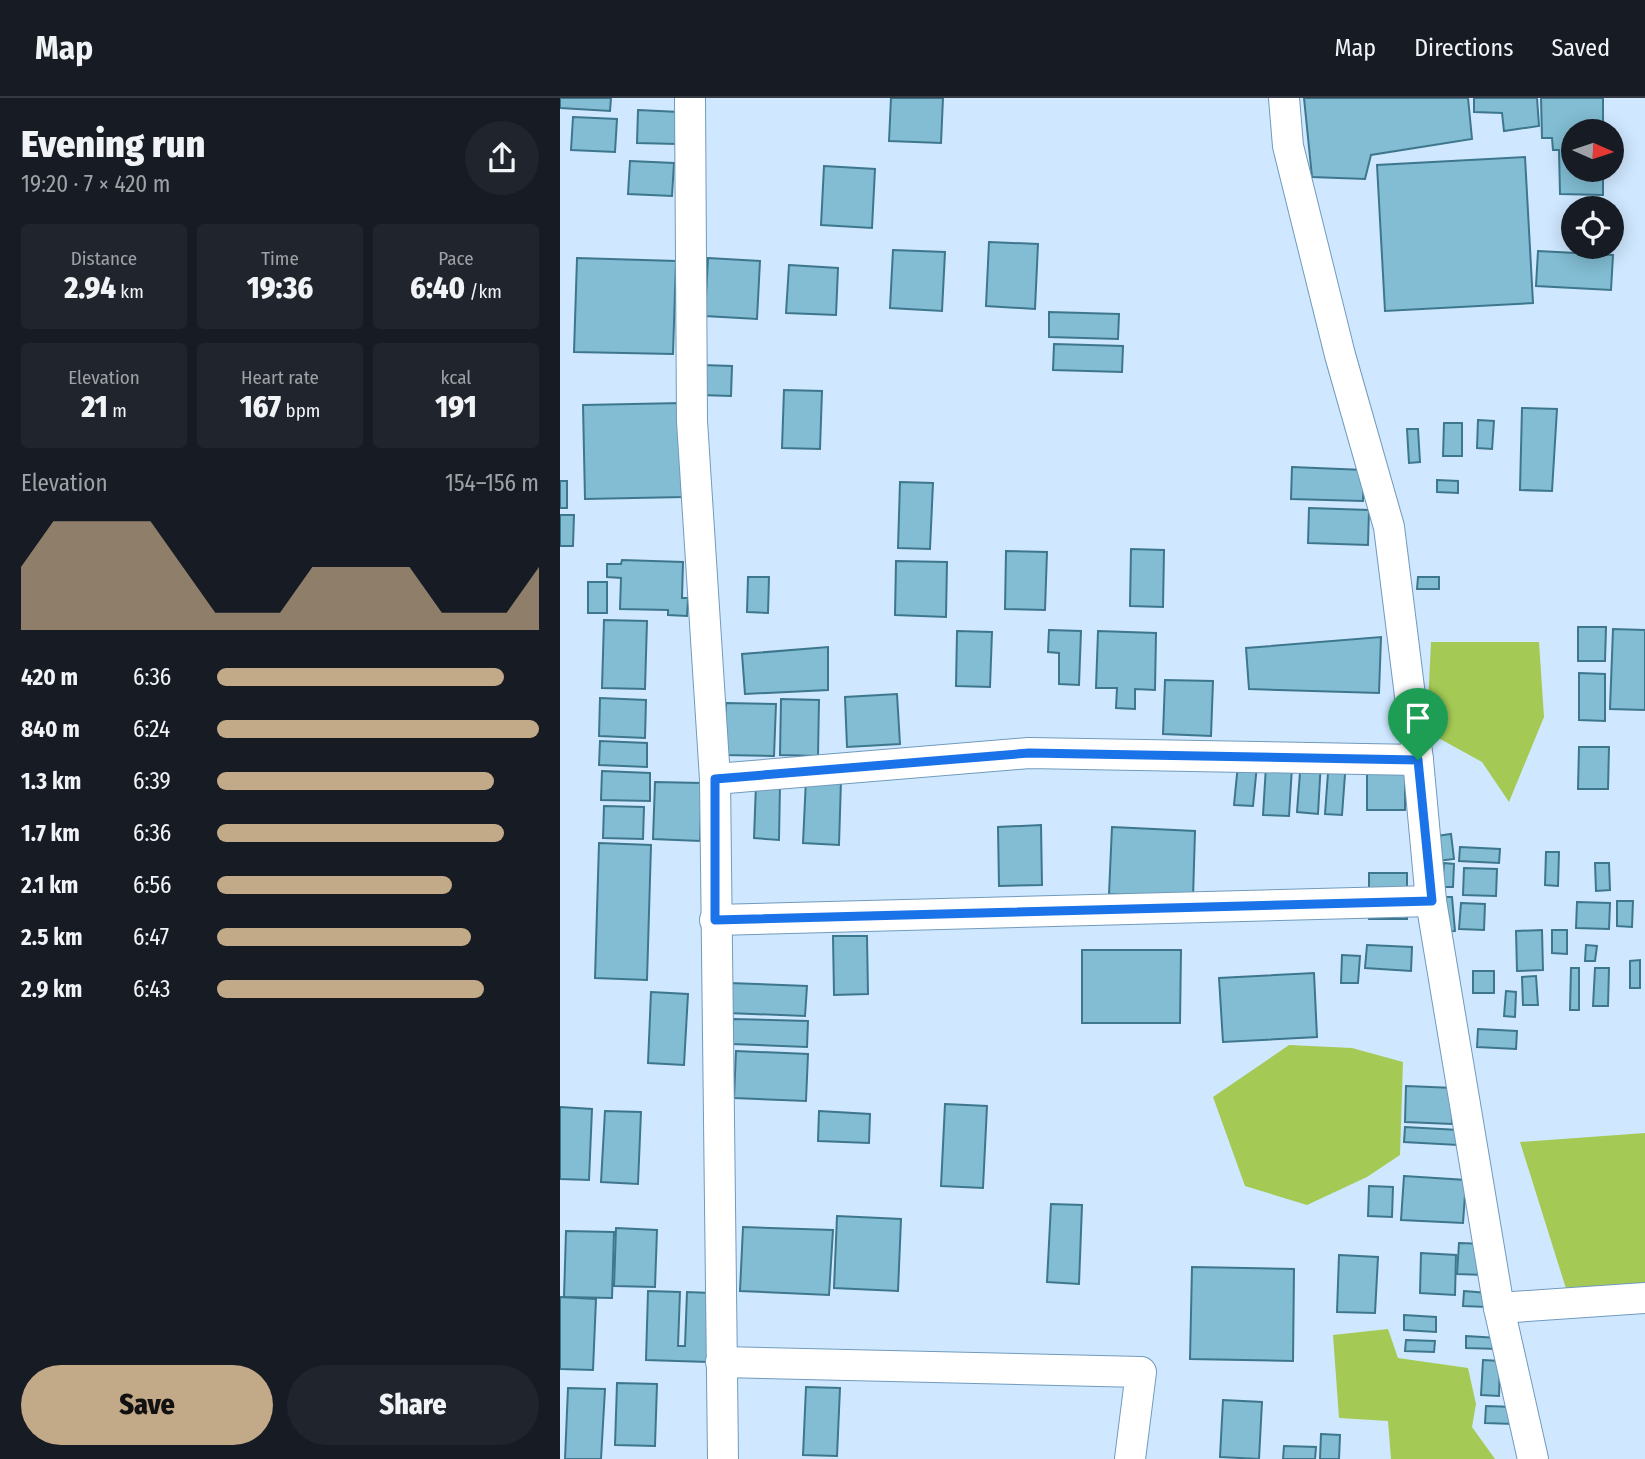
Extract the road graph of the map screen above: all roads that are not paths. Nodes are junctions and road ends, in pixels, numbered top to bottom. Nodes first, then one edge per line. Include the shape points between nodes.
1 (690, 98) edge
2 (1284, 98) edge
3 (1418, 760) junction
4 (715, 779) junction
5 (1432, 901) junction
6 (715, 920) junction
7 (1645, 1298) edge
8 (1499, 1308) junction
9 (721, 1362) junction
10 (723, 1459) edge
11 (1130, 1459) edge
12 (1533, 1459) edge

1 - 4 street via 692,421
2 - 3 street via 1292,159 1340,355 1389,527
3 - 4 street via 1029,753
3 - 5 street
4 - 6 street
5 - 6 street
5 - 8 street
6 - 9 street
7 - 8 street
8 - 12 street
9 - 10 street
9 - 11 street via 1141,1373

